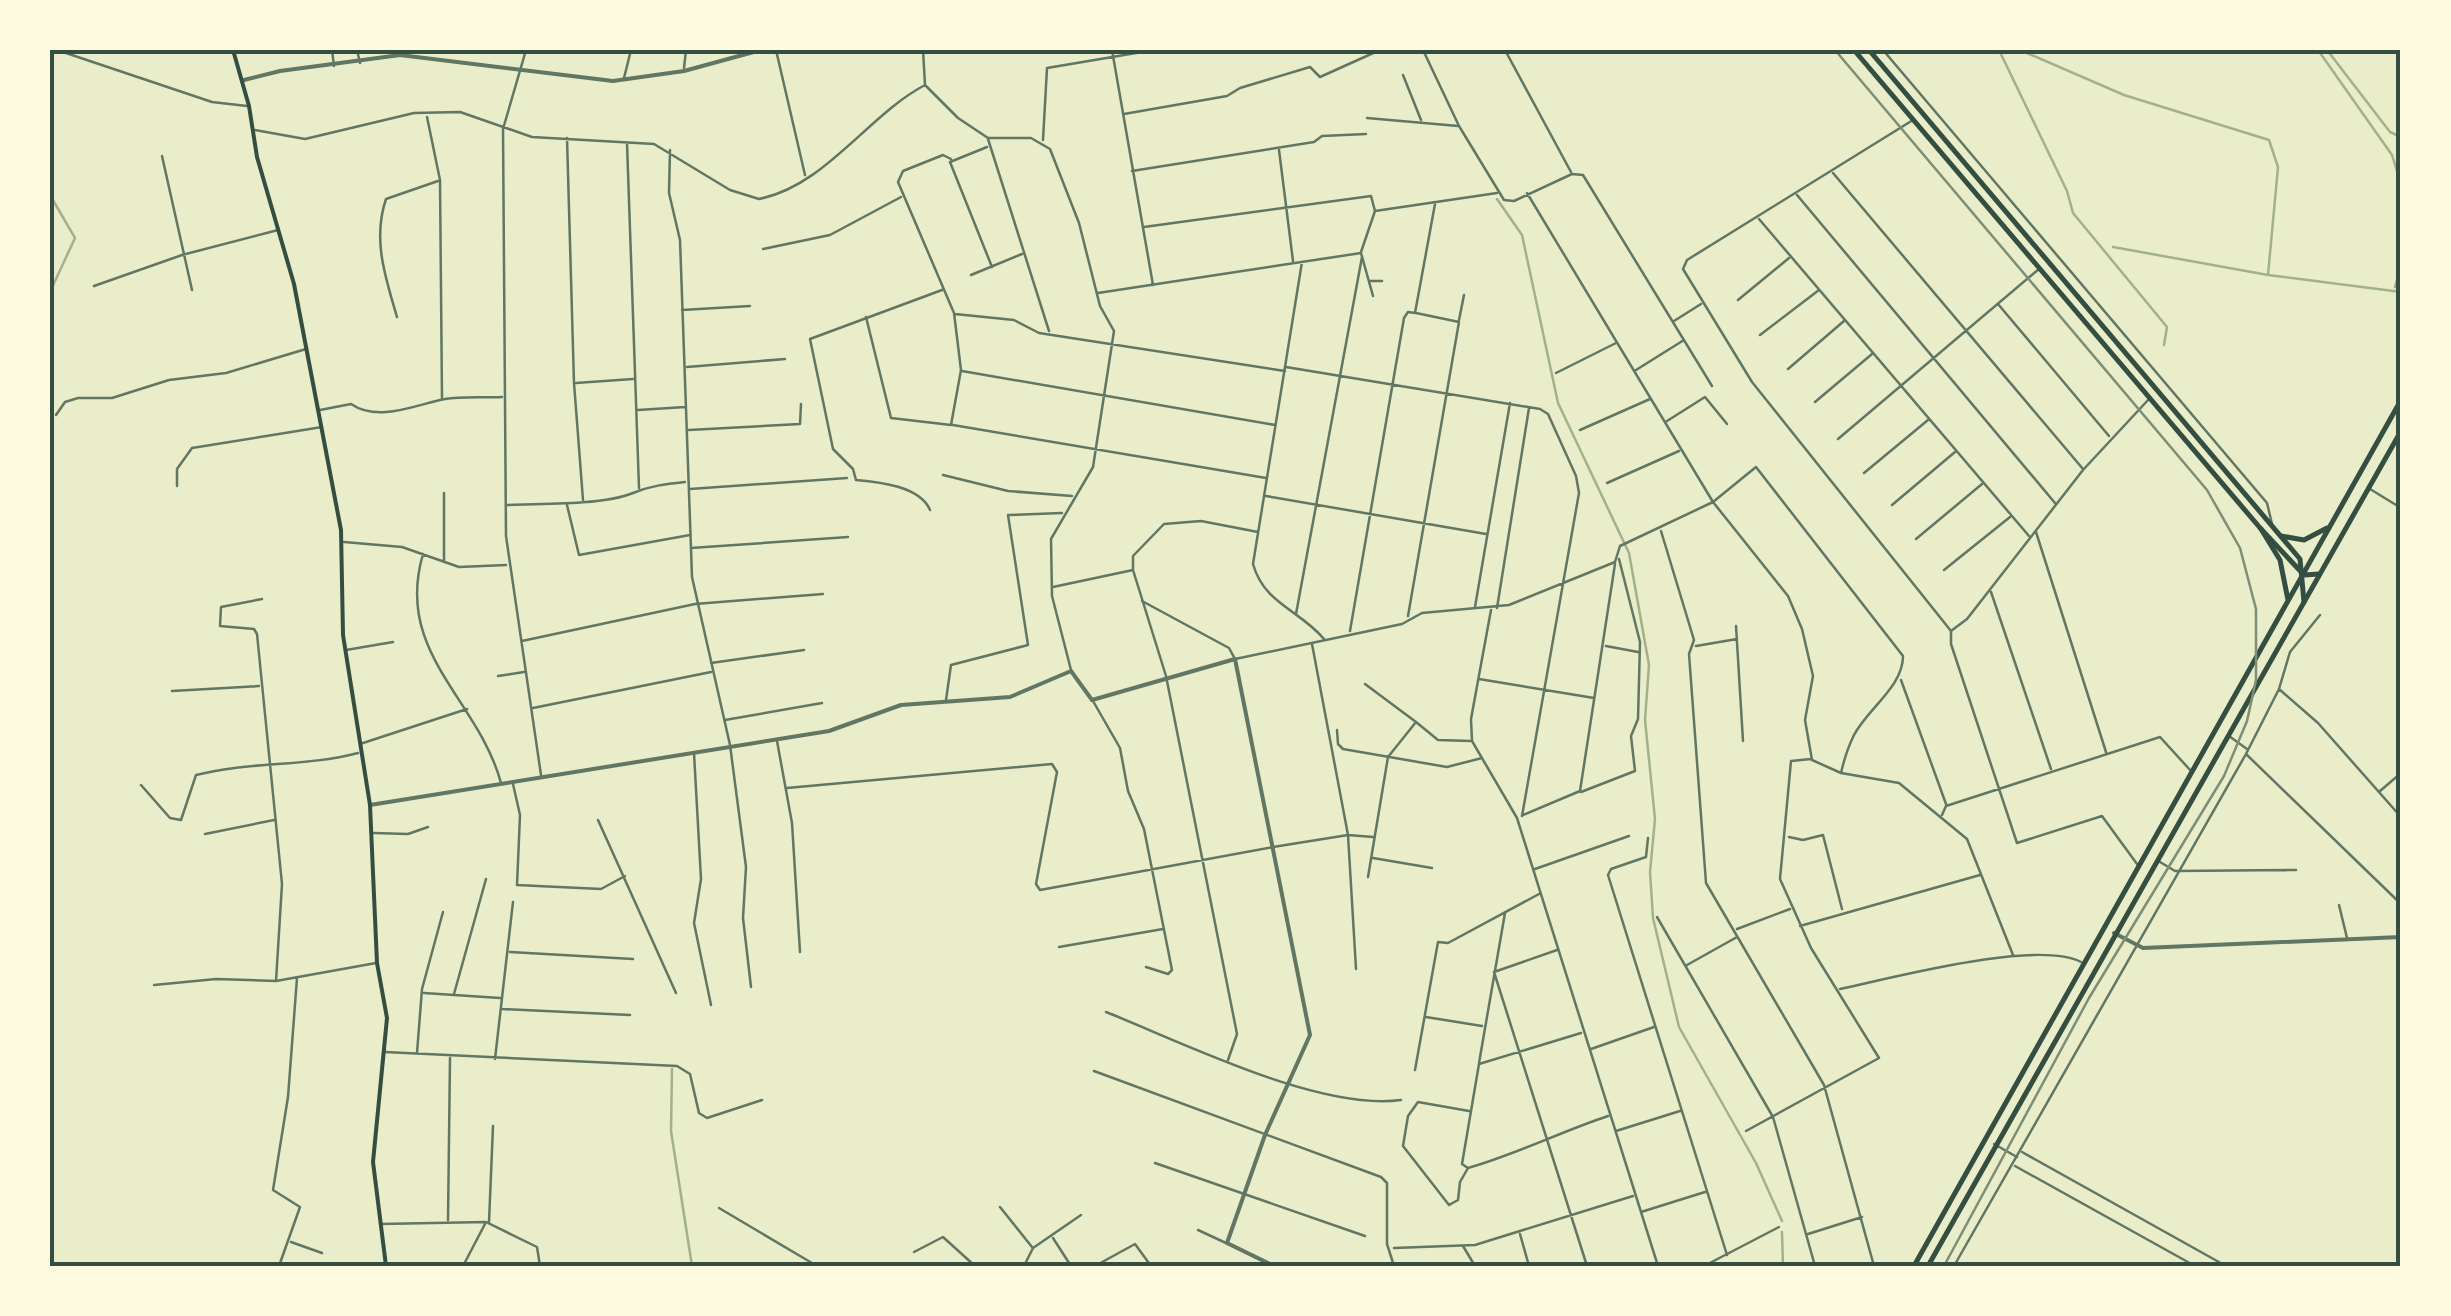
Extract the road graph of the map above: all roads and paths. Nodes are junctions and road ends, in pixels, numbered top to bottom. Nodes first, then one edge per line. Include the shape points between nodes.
1 (57, 50) edge
2 (233, 50) edge
3 (332, 50) edge
4 (357, 50) edge
5 (526, 50) edge
6 (631, 50) edge
7 (686, 50) edge
8 (762, 50) edge
9 (776, 50) edge
10 (923, 50) edge
11 (1112, 50) edge
12 (1154, 50) edge
13 (1380, 50) edge
14 (1424, 50) edge
15 (1504, 50) edge
16 (1854, 50) edge
17 (1869, 50) edge
18 (1882, 50) edge
19 (69, 52) edge
20 (1114, 57) junction
21 (360, 64) junction
22 (334, 66) junction
23 (519, 66) junction
24 (684, 71) junction
25 (1403, 75) dead end
26 (244, 80) junction
27 (624, 80) junction
28 (925, 85) junction
29 (250, 106) junction
30 (1124, 114) junction
31 (426, 116) junction
32 (1367, 118) dead end
33 (1914, 120) junction
34 (1422, 121) junction
35 (1460, 126) junction
36 (504, 129) junction
37 (254, 130) junction
38 (1366, 134) dead end
39 (567, 138) junction
40 (988, 138) junction
41 (627, 141) junction
42 (1042, 141) junction
43 (988, 146) junction
44 (1278, 148) junction
45 (670, 150) junction
46 (162, 156) dead end
47 (951, 159) junction
48 (1132, 171) junction
49 (1832, 172) junction
50 (1572, 174) junction
51 (806, 176) junction
52 (440, 180) junction
53 (1498, 192) junction
54 (1526, 194) junction
55 (1796, 194) junction
56 (903, 196) junction
57 (1435, 204) junction
58 (1285, 206) junction
59 (1375, 210) junction
60 (1758, 218) junction
61 (1144, 227) junction
62 (279, 229) junction
63 (764, 250) dead end
64 (1024, 254) junction
65 (182, 255) junction
66 (1361, 255) junction
67 (1790, 257) junction
68 (1302, 262) junction
69 (1294, 263) junction
70 (992, 267) junction
71 (2040, 268) junction
72 (970, 275) dead end
73 (1368, 280) junction
74 (1382, 281) dead end
75 (1153, 284) junction
76 (94, 286) dead end
77 (944, 289) junction
78 (192, 290) dead end
79 (1819, 290) junction
80 (1096, 293) junction
81 (1464, 295) dead end
82 (1372, 296) dead end
83 (1738, 300) dead end
84 (1997, 303) junction
85 (1702, 304) junction
86 (750, 306) dead end
87 (682, 310) junction
88 (1415, 313) junction
89 (954, 314) junction
90 (397, 317) dead end
91 (866, 318) junction
92 (1845, 321) junction
93 (1459, 322) junction
94 (1673, 322) junction
95 (1965, 330) junction
96 (1050, 332) junction
97 (1760, 335) dead end
98 (1685, 340) junction
99 (1115, 342) junction
100 (1617, 342) junction
101 (307, 349) junction
102 (1873, 353) junction
103 (1933, 358) junction
104 (785, 359) dead end
105 (686, 367) junction
106 (1286, 369) junction
107 (1788, 369) dead end
108 (961, 370) junction
109 (1634, 370) junction
110 (1556, 373) dead end
111 (1340, 376) junction
112 (636, 378) junction
113 (574, 384) junction
114 (1393, 384) junction
115 (1712, 386) dead end
116 (1901, 386) junction
117 (1447, 393) junction
118 (1106, 396) junction
119 (504, 397) junction
120 (1652, 398) junction
121 (2150, 398) junction
122 (442, 399) junction
123 (2165, 399) junction
124 (2401, 400) edge
125 (1815, 402) dead end
126 (801, 404) dead end
127 (1510, 404) junction
128 (2157, 406) junction
129 (687, 407) junction
130 (1530, 407) junction
131 (320, 410) junction
132 (637, 410) junction
133 (56, 415) dead end
134 (1929, 419) junction
135 (1666, 422) junction
136 (1727, 424) dead end
137 (2388, 424) junction
138 (950, 425) junction
139 (1276, 426) junction
140 (323, 427) junction
141 (687, 430) junction
142 (1580, 430) dead end
143 (2401, 432) edge
144 (2111, 438) junction
145 (1838, 439) dead end
146 (1096, 449) junction
147 (1680, 450) junction
148 (1956, 450) junction
149 (2083, 470) junction
150 (1864, 473) dead end
151 (944, 475) dead end
152 (847, 478) dead end
153 (1267, 478) junction
154 (688, 482) junction
155 (1984, 483) junction
156 (1607, 484) dead end
157 (177, 486) dead end
158 (639, 488) junction
159 (2368, 488) junction
160 (688, 489) junction
161 (444, 493) dead end
162 (1264, 495) junction
163 (1074, 496) junction
164 (583, 500) junction
165 (1713, 502) junction
166 (567, 503) junction
167 (1317, 504) junction
168 (2056, 504) junction
169 (505, 505) junction
170 (1892, 505) dead end
171 (2401, 508) edge
172 (930, 510) dead end
173 (1063, 514) junction
174 (1370, 514) junction
175 (2012, 516) junction
176 (2333, 522) junction
177 (1424, 524) junction
178 (2272, 525) junction
179 (1660, 529) junction
180 (2261, 529) junction
181 (1258, 532) junction
182 (2036, 532) junction
183 (1486, 534) junction
184 (690, 535) junction
185 (2281, 536) junction
186 (848, 537) dead end
187 (2031, 538) junction
188 (1916, 539) dead end
189 (342, 542) junction
190 (690, 548) junction
191 (423, 554) junction
192 (1617, 560) junction
193 (444, 564) junction
194 (506, 565) junction
195 (1133, 570) junction
196 (1944, 570) dead end
197 (2321, 573) junction
198 (2304, 575) junction
199 (1561, 584) junction
200 (1052, 587) junction
201 (1991, 590) junction
202 (822, 594) dead end
203 (262, 599) dead end
204 (2290, 599) junction
205 (1142, 601) junction
206 (695, 604) junction
207 (2304, 604) junction
208 (1494, 608) junction
209 (1475, 609) junction
210 (1296, 614) junction
211 (2320, 615) dead end
212 (1408, 619) junction
213 (1736, 626) dead end
214 (1951, 631) junction
215 (1350, 634) junction
216 (1738, 638) junction
217 (1325, 640) junction
218 (393, 642) dead end
219 (520, 642) junction
220 (1312, 643) junction
221 (1604, 645) junction
222 (1693, 645) junction
223 (345, 650) junction
224 (804, 650) dead end
225 (1639, 652) junction
226 (1235, 659) junction
227 (710, 664) junction
228 (525, 672) junction
229 (712, 672) junction
230 (1071, 672) junction
231 (498, 676) dead end
232 (1166, 676) junction
233 (1478, 678) junction
234 (1900, 678) junction
235 (1365, 684) dead end
236 (261, 686) junction
237 (2280, 689) junction
238 (1543, 690) junction
239 (172, 691) dead end
240 (1596, 698) junction
241 (946, 700) junction
242 (1092, 700) junction
243 (822, 704) dead end
244 (532, 708) junction
245 (468, 709) junction
246 (724, 720) junction
247 (1416, 722) junction
248 (1337, 730) dead end
249 (2228, 736) junction
250 (776, 739) junction
251 (1472, 741) junction
252 (1743, 741) dead end
253 (359, 744) junction
254 (730, 745) junction
255 (694, 752) junction
256 (2247, 752) junction
257 (360, 753) junction
258 (2106, 754) junction
259 (1388, 757) junction
260 (1484, 757) junction
261 (1812, 760) junction
262 (267, 764) junction
263 (2052, 770) junction
264 (2192, 772) junction
265 (1840, 773) junction
266 (2401, 773) edge
267 (542, 775) junction
268 (512, 781) junction
269 (501, 783) junction
270 (141, 785) dead end
271 (1999, 786) junction
272 (787, 788) junction
273 (1580, 792) junction
274 (2379, 792) junction
275 (370, 804) junction
276 (1946, 806) junction
277 (1942, 815) junction
278 (1520, 817) junction
279 (2401, 817) edge
280 (276, 820) junction
281 (598, 820) dead end
282 (428, 827) dead end
283 (372, 833) junction
284 (205, 834) dead end
285 (1348, 836) junction
286 (1629, 836) dead end
287 (1373, 837) junction
288 (1787, 837) junction
289 (1648, 838) dead end
290 (1273, 847) junction
291 (1371, 858) junction
292 (1202, 860) junction
293 (2155, 860) junction
294 (2139, 865) junction
295 (1432, 868) dead end
296 (1155, 870) junction
297 (1533, 870) junction
298 (2296, 870) dead end
299 (2175, 872) junction
300 (1982, 874) junction
301 (625, 876) junction
302 (1368, 877) dead end
303 (486, 879) dead end
304 (1540, 893) junction
305 (513, 902) dead end
306 (2401, 904) edge
307 (2340, 905) dead end
308 (1792, 908) junction
309 (443, 912) dead end
310 (1505, 912) junction
311 (1842, 912) junction
312 (1657, 916) dead end
313 (1800, 926) junction
314 (1165, 928) junction
315 (1736, 929) junction
316 (2114, 933) junction
317 (1738, 936) junction
318 (2401, 938) edge
319 (2348, 939) junction
320 (2134, 944) junction
321 (1060, 947) dead end
322 (1559, 950) junction
323 (508, 952) junction
324 (800, 952) dead end
325 (2013, 955) junction
326 (633, 958) dead end
327 (377, 963) junction
328 (2083, 963) junction
329 (1686, 966) junction
330 (1146, 967) dead end
331 (1356, 970) dead end
332 (1494, 972) junction
333 (298, 978) junction
334 (276, 981) junction
335 (154, 985) dead end
336 (750, 987) dead end
337 (1838, 990) junction
338 (424, 992) junction
339 (676, 993) dead end
340 (454, 994) junction
341 (502, 998) junction
342 (712, 1006) dead end
343 (500, 1009) junction
344 (1106, 1012) dead end
345 (630, 1015) dead end
346 (1425, 1016) junction
347 (1485, 1027) junction
348 (1656, 1027) junction
349 (1584, 1032) junction
350 (1589, 1049) junction
351 (385, 1052) junction
352 (1520, 1052) junction
353 (417, 1055) junction
354 (450, 1056) junction
355 (494, 1060) junction
356 (1228, 1060) junction
357 (1479, 1064) junction
358 (1415, 1070) dead end
359 (1094, 1071) dead end
360 (1289, 1083) junction
361 (1824, 1086) junction
362 (762, 1100) dead end
363 (1401, 1100) dead end
364 (1470, 1111) junction
365 (1682, 1111) junction
366 (1610, 1115) junction
367 (1774, 1117) junction
368 (493, 1126) dead end
369 (1746, 1131) dead end
370 (1615, 1132) junction
371 (1265, 1135) junction
372 (1546, 1137) junction
373 (1994, 1144) junction
374 (2021, 1152) junction
375 (2018, 1158) junction
376 (1156, 1163) dead end
377 (2013, 1166) junction
378 (1468, 1168) junction
379 (1707, 1191) junction
380 (1244, 1193) junction
381 (1635, 1196) junction
382 (719, 1208) dead end
383 (1000, 1208) dead end
384 (1640, 1212) junction
385 (1081, 1216) dead end
386 (1570, 1216) junction
387 (1863, 1217) junction
388 (448, 1222) junction
389 (488, 1223) junction
390 (380, 1224) junction
391 (1779, 1226) dead end
392 (2158, 1228) junction
393 (1198, 1230) dead end
394 (1519, 1232) junction
395 (1806, 1234) junction
396 (1365, 1236) dead end
397 (1052, 1237) junction
398 (288, 1241) junction
399 (2151, 1242) junction
400 (1227, 1243) junction
401 (1463, 1246) junction
402 (1033, 1248) junction
403 (1392, 1248) junction
404 (914, 1252) dead end
405 (322, 1253) dead end
406 (1726, 1255) junction
407 (279, 1266) edge
408 (386, 1266) edge
409 (463, 1266) edge
410 (540, 1266) edge
411 (817, 1266) edge
412 (975, 1266) edge
413 (1024, 1266) edge
414 (1071, 1266) edge
415 (1094, 1266) edge
416 (1151, 1266) edge
417 (1274, 1266) edge
418 (1394, 1266) edge
419 (1475, 1266) edge
420 (1530, 1266) edge
421 (1587, 1266) edge
422 (1658, 1266) edge
423 (1704, 1266) edge
424 (1815, 1266) edge
425 (1874, 1266) edge
426 (1914, 1266) edge
427 (1928, 1266) edge
428 (1954, 1266) edge
429 (2195, 1266) edge
430 (2226, 1266) edge

1 - 19 street
2 - 26 main road
3 - 22 street
4 - 21 street
5 - 23 street
6 - 27 street
7 - 24 street
8 - 24 street
9 - 51 street
10 - 28 street
11 - 20 street
12 - 20 street
13 - 30 street via 1320,77 1310,68 1227,96
14 - 35 street
15 - 50 street
16 - 33 main road
17 - 123 main road
18 - 178 street via 2267,503
19 - 29 street via 212,102
20 - 30 street
20 - 42 street via 1047,68
21 - 22 street
21 - 23 street via 400,55
22 - 26 street
23 - 27 street
23 - 36 street
24 - 27 street
25 - 34 street
26 - 29 main road
28 - 40 street
28 - 51 street
29 - 37 main road
30 - 48 street
31 - 36 street via 460,112
31 - 37 street via 414,113 305,140
31 - 52 street
32 - 34 street
33 - 49 street
33 - 71 main road
34 - 35 street
35 - 53 street
36 - 39 street
36 - 119 street
37 - 62 main road
38 - 44 street
39 - 41 street
39 - 113 street
40 - 42 street
40 - 43 street
41 - 45 street
41 - 112 street
42 - 80 street via 1080,223
43 - 47 street
43 - 64 street
44 - 48 street
44 - 58 street
45 - 51 street via 703,176 754,199
45 - 87 street
46 - 65 street
47 - 56 street via 943,155 903,171
47 - 70 street
48 - 61 street
49 - 55 street
49 - 95 street
50 - 54 street
50 - 94 street via 1585,178
52 - 90 street via 386,200 382,210 380,260
52 - 122 street
53 - 54 street via 1511,202
53 - 57 street
54 - 100 street
55 - 60 street
55 - 103 street
56 - 63 street via 830,235
56 - 77 street
57 - 59 street
57 - 88 street
58 - 59 street via 1371,196
58 - 61 street
58 - 69 street
59 - 66 street
60 - 67 street
60 - 85 street via 1684,263
61 - 75 street
62 - 65 street
62 - 101 main road
64 - 70 street
64 - 96 street
65 - 76 street
65 - 78 street
66 - 68 street
66 - 73 street
66 - 111 street
67 - 79 street
67 - 83 street
68 - 69 street
68 - 106 street
69 - 75 street
70 - 72 street
71 - 84 street
71 - 121 main road
73 - 74 street
73 - 82 street
75 - 80 street
77 - 89 street
77 - 91 street
79 - 92 street
79 - 97 street
80 - 99 street
81 - 93 street
84 - 95 street
84 - 144 street
85 - 94 street
85 - 214 street via 1752,382
86 - 87 street
87 - 105 street
88 - 93 street
88 - 114 street via 1405,314
89 - 96 street via 1014,320
89 - 108 street
91 - 138 street via 891,418
91 - 172 street via 810,340 833,449 856,480 890,483
92 - 102 street
92 - 107 street
93 - 117 street
94 - 98 street
95 - 103 street
95 - 149 street
96 - 99 street
98 - 109 street
98 - 115 street
99 - 106 street
99 - 118 street
100 - 109 street
100 - 110 street
101 - 131 main road
101 - 133 street via 112,398 78,398
102 - 116 street
102 - 125 street
103 - 116 street
103 - 168 street
104 - 105 street
105 - 129 street
106 - 111 street
106 - 139 street
108 - 118 street
108 - 138 street
109 - 120 street
111 - 114 street
111 - 167 street
112 - 113 street
112 - 132 street
113 - 164 street
114 - 117 street
114 - 174 street
116 - 134 street
116 - 145 street
117 - 127 street
117 - 177 street
118 - 139 street
118 - 146 street
119 - 122 street
119 - 169 street
120 - 135 street
120 - 142 street
121 - 128 main road
121 - 144 street
122 - 131 street via 391,412 351,404
123 - 128 main road
123 - 178 main road
124 - 137 main road
126 - 141 street via 800,424
127 - 130 street
127 - 183 street
128 - 180 main road
129 - 132 street
129 - 141 street
130 - 199 street via 1548,414 1579,485
130 - 208 street
131 - 140 main road
132 - 158 street
134 - 148 street
134 - 150 street
135 - 136 street via 1706,397
135 - 147 street
137 - 143 main road via 2392,433
137 - 176 main road
138 - 146 street
139 - 153 street
140 - 157 street via 192,448 176,469
140 - 189 main road
141 - 154 street
143 - 159 main road
144 - 149 street
146 - 153 street
146 - 163 street via 1092,472
147 - 156 street
147 - 165 street
148 - 155 street
148 - 170 street
149 - 168 street
151 - 163 street via 1008,491
152 - 160 street
153 - 162 street
154 - 158 street
154 - 160 street
155 - 175 street
155 - 188 street
158 - 164 street
159 - 171 street
159 - 197 main road
160 - 184 street
161 - 193 street
162 - 167 street
162 - 181 street
163 - 173 street
164 - 166 street
165 - 179 street
165 - 234 street via 1758,469 1900,650
165 - 261 street via 1788,596 1802,629 1814,676 1806,720
166 - 169 street
166 - 184 street via 579,555
167 - 174 street
167 - 210 street
168 - 182 street
169 - 194 street
173 - 200 street via 1051,539
173 - 241 street via 1008,516 1028,645 951,665
174 - 177 street
174 - 215 street
175 - 187 street
175 - 196 street
176 - 185 main road via 2311,538
176 - 198 main road
177 - 183 street
177 - 212 street
178 - 185 main road
179 - 192 street via 1618,548
179 - 222 street
180 - 198 main road
180 - 204 main road via 2280,560
181 - 195 street via 1201,521 1164,524 1133,556
181 - 210 street via 1256,574 1272,599
182 - 187 street
182 - 258 street
183 - 209 street
184 - 190 street
185 - 198 main road via 2302,561
186 - 190 street
187 - 201 street
189 - 191 street
189 - 223 main road
190 - 206 street
191 - 193 street
191 - 245 street via 417,582 423,643
192 - 199 street
192 - 221 street
192 - 225 street
193 - 194 street
194 - 219 street
195 - 200 street
195 - 205 street
197 - 198 main road
197 - 207 main road
198 - 204 main road
198 - 207 main road
199 - 208 street
199 - 238 street
200 - 230 street
201 - 214 street
201 - 263 street
202 - 206 street
203 - 236 street via 220,611 221,630 256,631
204 - 207 main road
204 - 264 main road
205 - 226 street via 1229,648
205 - 232 street
206 - 219 street
206 - 227 street
207 - 249 main road
208 - 209 street
208 - 233 street
209 - 212 street
210 - 217 street
211 - 237 street via 2298,637
212 - 215 street
213 - 216 street
214 - 271 street
215 - 217 street
216 - 222 street
216 - 252 street
217 - 220 street
218 - 223 street
219 - 228 street
220 - 226 street
220 - 285 street
221 - 225 street
221 - 240 street
222 - 315 street via 1704,878
223 - 253 main road
224 - 227 street
225 - 273 street via 1638,719 1631,736 1635,771
226 - 232 street
226 - 290 street
227 - 229 street
228 - 231 street
228 - 244 street
229 - 244 street
229 - 246 street
230 - 241 street via 1010,697
230 - 242 street
232 - 242 street
232 - 292 street
233 - 238 street
233 - 251 street
234 - 265 street via 1854,734
234 - 276 street
235 - 247 street
236 - 239 street
236 - 262 street
237 - 256 street
237 - 274 street
238 - 240 street
238 - 278 street
240 - 273 street
241 - 250 street via 901,705 829,731
242 - 296 street via 1120,748
243 - 246 street
244 - 267 street
245 - 253 street
245 - 269 street
246 - 254 street
247 - 251 street via 1438,740
247 - 259 street
248 - 259 street via 1344,749
249 - 256 street
249 - 293 main road
250 - 254 street
250 - 272 street
251 - 260 street
253 - 257 main road
254 - 255 street
254 - 336 street via 746,867
255 - 267 street
255 - 342 street via 701,879 694,923
256 - 299 street
256 - 306 street
257 - 262 street via 316,764
257 - 275 main road
258 - 263 street
258 - 264 street via 2160,737
259 - 260 street via 1447,767
259 - 287 street
260 - 278 street
261 - 265 street
261 - 288 street via 1791,761
262 - 270 street via 196,775 181,820 170,818
262 - 280 street
263 - 271 street
264 - 294 main road
265 - 277 street via 1899,783
266 - 274 street
267 - 268 street
268 - 269 street
268 - 301 street via 520,814 516,885 601,889
269 - 275 street
271 - 276 street
271 - 294 street via 2017,843 2102,816
272 - 296 street via 1052,764 1057,772 1038,889
272 - 324 street
273 - 278 street
274 - 279 street
275 - 283 main road
276 - 277 street
277 - 300 street via 1967,839
278 - 297 street
280 - 284 street
280 - 334 street via 282,884
281 - 301 street
282 - 283 street
283 - 327 main road
285 - 287 street
285 - 290 street
285 - 331 street
286 - 297 street
287 - 291 street
288 - 308 street via 1780,878
288 - 311 street via 1823,835
289 - 348 street via 1646,857 1608,873
290 - 292 street
290 - 360 street via 1310,1027
291 - 295 street
291 - 302 street
292 - 296 street
292 - 356 street via 1238,1034
293 - 299 street
293 - 316 main road
294 - 328 main road
296 - 314 street
297 - 304 street
298 - 299 street
299 - 320 street
300 - 311 street
300 - 325 street
301 - 339 street
303 - 340 street
304 - 310 street
304 - 322 street
305 - 323 street
307 - 319 street
308 - 313 street
308 - 315 street
309 - 338 street
310 - 332 street
310 - 346 street via 1438,942
311 - 313 street
312 - 329 street
313 - 337 street
314 - 321 street
314 - 330 street via 1171,972
315 - 317 street
316 - 320 street
316 - 373 main road
317 - 329 street
317 - 361 street
318 - 319 street
319 - 320 street
320 - 374 street
322 - 332 street
322 - 349 street
323 - 326 street
323 - 341 street
325 - 328 street via 2068,956
325 - 337 street
327 - 333 street
327 - 351 main road via 387,1018
328 - 426 main road
329 - 367 street
332 - 347 street
332 - 352 street
333 - 334 street
333 - 398 street via 273,1190 300,1205
334 - 335 street
337 - 361 street via 1879,1058
338 - 340 street
338 - 353 street
340 - 341 street
341 - 343 street
343 - 345 street
343 - 355 street
344 - 356 street
346 - 347 street
346 - 358 street
347 - 357 street
348 - 350 street
348 - 365 street
349 - 350 street
349 - 352 street
350 - 366 street
351 - 353 street
351 - 390 main road via 372,1162
352 - 357 street
352 - 372 street
353 - 354 street
354 - 355 street
354 - 388 street
355 - 362 street via 677,1066 690,1074 699,1113 707,1118
356 - 360 street
357 - 364 street
359 - 371 street
360 - 363 street via 1369,1102
360 - 371 street
361 - 367 street
361 - 387 street
364 - 378 street via 1462,1164
364 - 378 street via 1418,1102 1403,1146 1449,1205 1458,1200
365 - 370 street
365 - 379 street
366 - 370 street
366 - 372 street
367 - 369 street
367 - 395 street
368 - 389 street
370 - 381 street
371 - 380 street
371 - 403 street via 1381,1177 1387,1183 1386,1244
372 - 378 street via 1518,1154
372 - 386 street
373 - 375 street
373 - 427 main road
374 - 375 street
374 - 392 street
375 - 377 street
376 - 380 street
377 - 399 street
377 - 428 street
379 - 384 street
379 - 406 street
380 - 396 street
380 - 400 street
381 - 384 street
381 - 386 street
382 - 411 street
383 - 402 street
384 - 422 street
385 - 397 street
386 - 394 street
386 - 421 street
387 - 395 street
387 - 425 street
388 - 389 street
388 - 390 street
389 - 409 street
389 - 410 street via 537,1248
390 - 408 main road
391 - 406 street
392 - 399 street
392 - 430 street
393 - 400 street
394 - 401 street
394 - 420 street
395 - 424 street
397 - 402 street
397 - 414 street
398 - 405 street
398 - 407 street
399 - 429 street
400 - 417 street
401 - 403 street
401 - 419 street
402 - 413 street
403 - 418 street
404 - 412 street via 943,1237
406 - 423 street
415 - 416 street via 1135,1244

